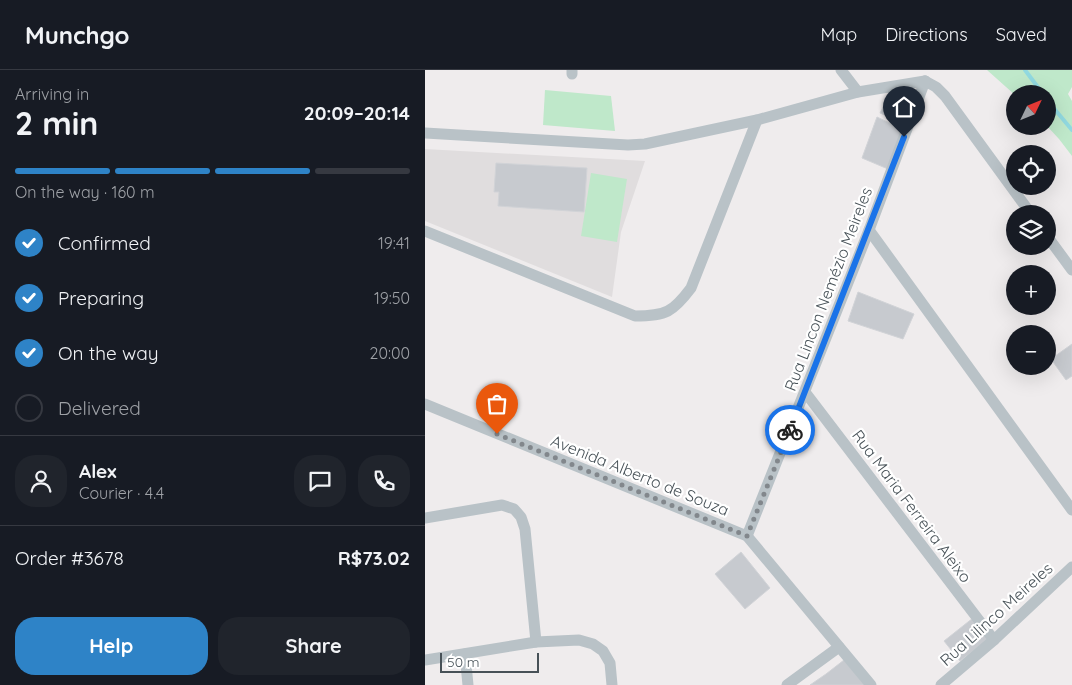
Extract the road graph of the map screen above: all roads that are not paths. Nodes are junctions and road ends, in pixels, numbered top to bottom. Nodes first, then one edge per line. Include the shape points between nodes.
1 (841, 70) edge
2 (925, 81) junction
3 (858, 92) junction
4 (757, 120) junction
5 (425, 134) edge
6 (1024, 205) edge
7 (869, 230) junction
8 (425, 232) edge
9 (1056, 248) edge
10 (1072, 270) edge
11 (805, 392) junction
12 (425, 404) edge
13 (1072, 510) edge
14 (425, 518) edge
15 (747, 536) junction
16 (1072, 567) edge
17 (994, 640) junction
18 (536, 642) junction
19 (839, 647) junction
20 (465, 654) junction
21 (425, 660) edge
22 (468, 685) edge
23 (612, 685) edge
24 (787, 685) edge
25 (871, 685) edge
26 (941, 685) edge

1 - 3 street
2 - 3 street
2 - 6 street via 945,96
2 - 7 street, Rua Lincon Nemézio Meireles
3 - 4 street
4 - 5 street via 662,141 628,145
4 - 8 street via 691,288 677,306 656,316 635,316 618,310
7 - 11 street, Rua Lincon Nemézio Meireles
7 - 13 street
9 - 10 street
11 - 15 street, Rua Lincon Nemézio Meireles
11 - 17 street, Rua Maria Ferreira Aleixo
12 - 15 street, Avenida Alberto de Souza
14 - 18 street via 502,505 514,509 525,529
15 - 19 street, Avenida Alberto de Souza
16 - 17 street, Rua Lilinco Meireles
17 - 26 street, Rua Lilinco Meireles
18 - 20 street
18 - 23 street via 579,640 593,644 603,651 609,663
19 - 24 street
19 - 25 street, Avenida Alberto de Souza
20 - 21 street
20 - 22 street

